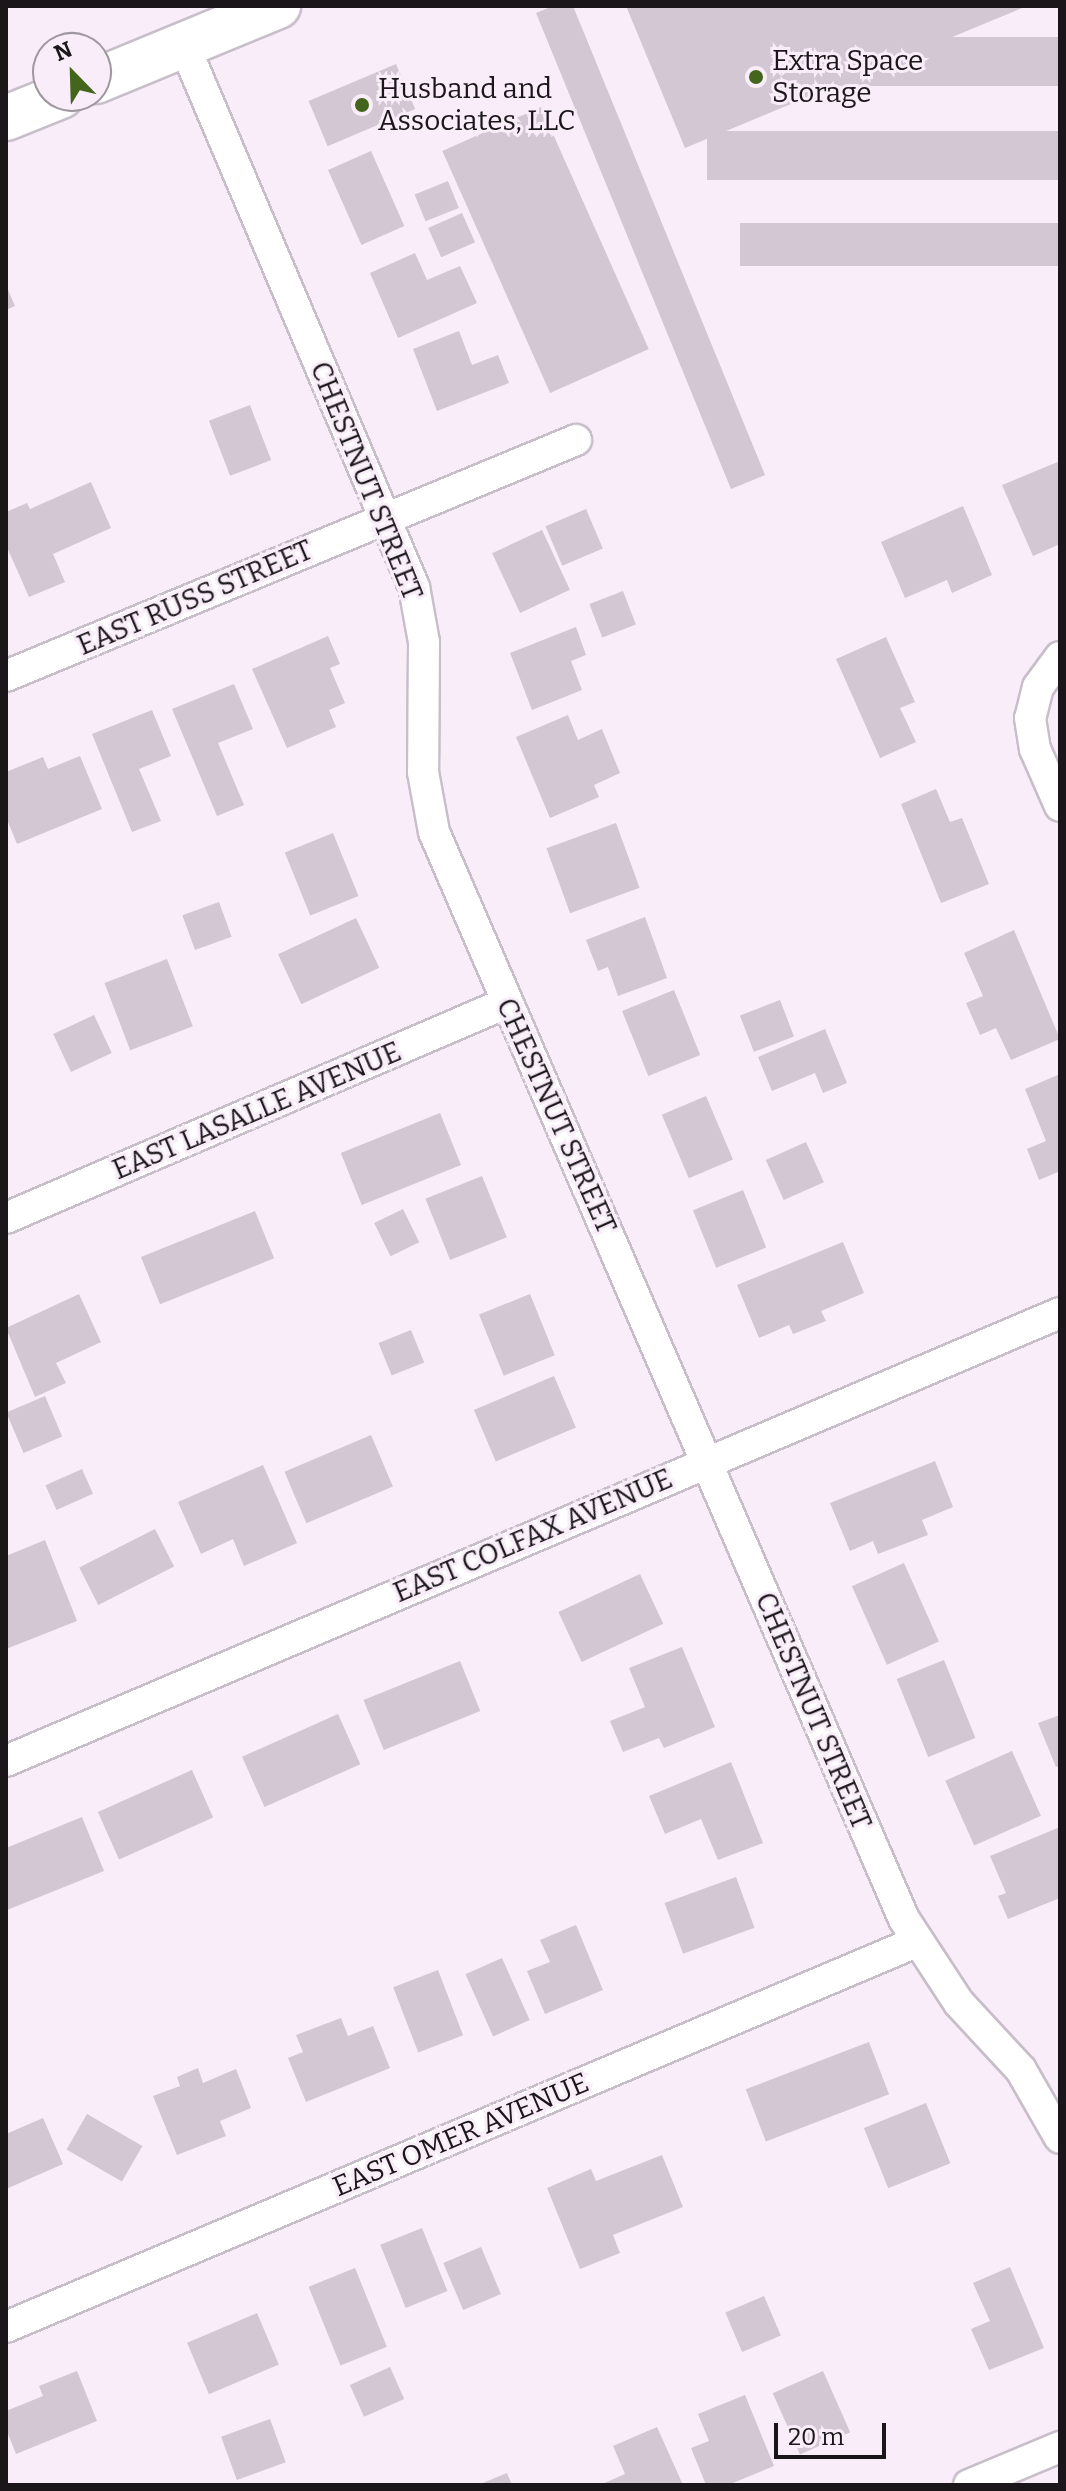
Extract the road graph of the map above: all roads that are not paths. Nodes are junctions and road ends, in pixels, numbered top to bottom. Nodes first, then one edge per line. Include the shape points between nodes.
1 (278, 6) edge
2 (184, 45) junction
3 (112, 74) edge
4 (32, 108) edge
5 (6, 118) edge
6 (576, 440) dead end
7 (385, 519) junction
8 (1060, 657) edge
9 (6, 676) edge
10 (1060, 806) edge
11 (506, 1003) junction
12 (6, 1218) edge
13 (1060, 1313) edge
14 (706, 1462) junction
15 (6, 1761) edge
16 (916, 1942) junction
17 (1060, 2138) edge
18 (6, 2327) edge
19 (1060, 2447) edge
20 (969, 2485) edge

1 - 2 main road
2 - 3 main road
2 - 7 street, CHESTNUT STREET
4 - 5 main road
6 - 7 street, EAST RUSS STREET
7 - 9 street, EAST RUSS STREET
7 - 11 street, CHESTNUT STREET via 414,587 424,642 421,752 434,832
8 - 10 street via 1038,687 1030,718 1035,749
11 - 12 street, EAST LASALLE AVENUE
11 - 14 street, CHESTNUT STREET
13 - 14 street, EAST COLFAX AVENUE
14 - 15 street, EAST COLFAX AVENUE
14 - 16 street, CHESTNUT STREET
16 - 17 street, CHESTNUT STREET via 959,2003 1021,2070
16 - 18 street, EAST OMER AVENUE
19 - 20 street

